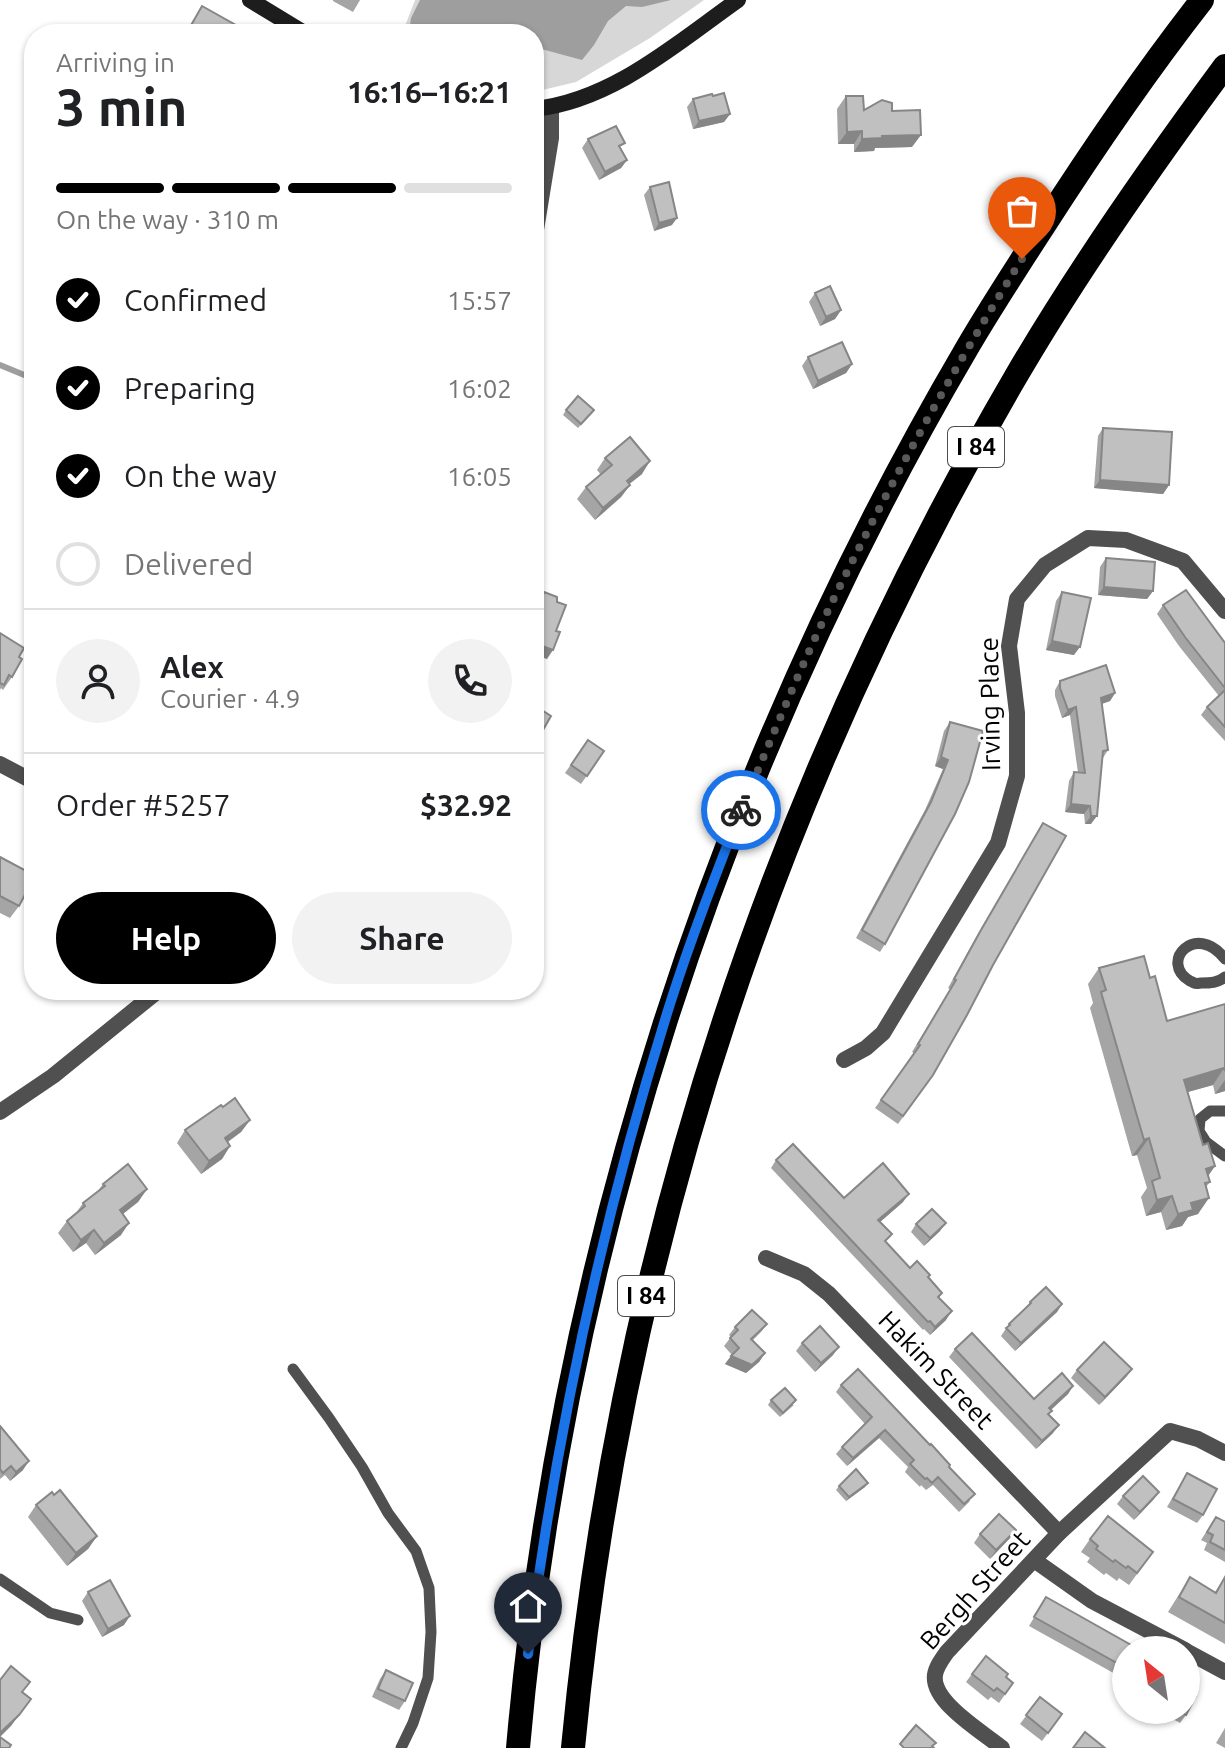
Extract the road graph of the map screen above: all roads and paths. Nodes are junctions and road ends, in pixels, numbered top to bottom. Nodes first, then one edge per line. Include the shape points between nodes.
1 (250, 0) edge
2 (738, 0) edge
3 (1202, 0) edge
4 (290, 24) edge
5 (1225, 66) edge
6 (544, 107) edge
7 (544, 115) edge
8 (544, 181) edge
9 (1225, 611) edge
10 (0, 764) edge
11 (24, 777) edge
12 (1225, 959) edge
13 (1225, 977) edge
14 (147, 1000) edge
15 (844, 1060) dead end
16 (1225, 1111) edge
17 (0, 1112) edge
18 (1225, 1156) edge
19 (766, 1258) dead end
20 (293, 1369) dead end
21 (1225, 1453) edge
22 (1059, 1533) junction
23 (1034, 1560) junction
24 (0, 1579) edge
25 (78, 1620) dead end
26 (1158, 1636) edge
27 (1200, 1658) edge
28 (1225, 1672) edge
29 (401, 1748) edge
30 (518, 1748) edge
31 (573, 1748) edge
32 (1002, 1748) edge

1 - 4 main road
2 - 6 main road via 623,79
3 - 30 highway, I 84 via 1077,174 923,426 823,621 720,865 671,1001 588,1302 550,1501
5 - 31 highway, I 84 via 1069,291 972,453 856,682 781,858 705,1080 644,1302 605,1501
7 - 8 street via 551,138
9 - 15 street, Irving Place via 1183,561 1126,540 1088,538 1045,565 1017,599 1014,615 1009,646 1017,776 998,843 883,1033
10 - 11 street
12 - 13 lane via 1202,942 1188,945 1177,966 1196,984
14 - 17 street
16 - 18 lane via 1210,1111 1200,1119 1199,1131
19 - 22 street, Hakim Street via 804,1274 829,1294
20 - 29 lane via 416,1551 429,1588 428,1678
21 - 22 street, Bergh Street via 1170,1431
22 - 23 street, Bergh Street
23 - 26 street via 1092,1601
23 - 32 street, Bergh Street via 947,1652 935,1673 945,1702
24 - 25 lane via 50,1613
27 - 28 street

